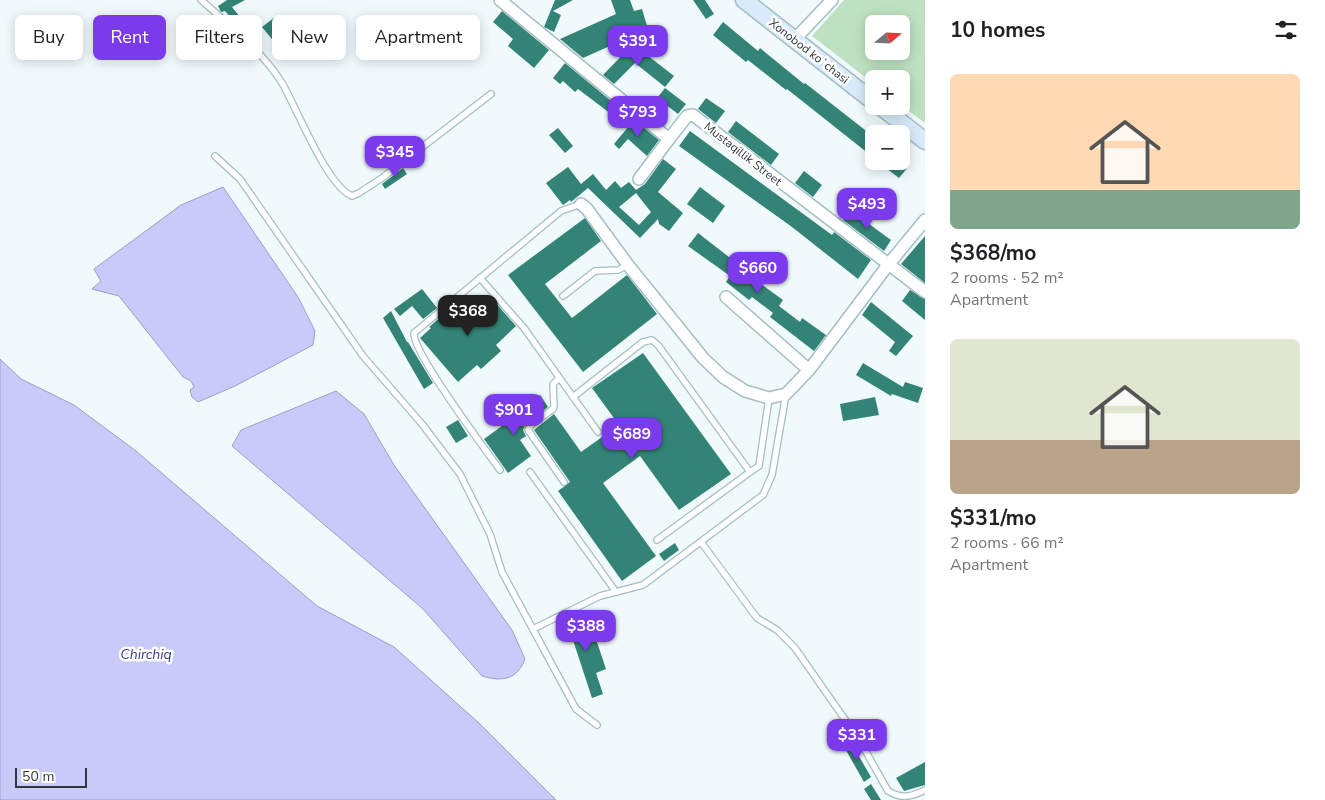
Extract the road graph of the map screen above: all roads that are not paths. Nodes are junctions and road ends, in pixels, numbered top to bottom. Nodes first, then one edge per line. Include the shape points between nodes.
1 (201, 0) edge
2 (500, 0) edge
3 (744, 0) edge
4 (832, 0) edge
5 (794, 40) junction
6 (491, 94) dead end
7 (865, 95) edge
8 (892, 115) edge
9 (669, 139) junction
10 (925, 141) edge
11 (215, 156) dead end
12 (639, 179) dead end
13 (581, 204) joint
14 (925, 220) edge
15 (628, 265) junction
16 (888, 265) junction
17 (480, 278) junction
18 (925, 292) edge
19 (563, 296) dead end
20 (726, 297) dead end
21 (809, 370) junction
22 (559, 378) junction
23 (786, 394) junction
24 (573, 396) junction
25 (769, 398) junction
26 (598, 432) dead end
27 (500, 470) dead end
28 (530, 472) dead end
29 (750, 472) junction
30 (564, 482) dead end
31 (658, 540) dead end
32 (701, 542) junction
33 (616, 592) junction
34 (533, 629) junction
35 (597, 725) dead end
36 (925, 790) edge

1 - 6 lane via 271,67 311,143 341,188 352,196 382,178
2 - 9 street
3 - 5 main road, Xonobod koʻchasi
4 - 5 street
5 - 7 main road, Xonobod koʻchasi
8 - 10 main road
9 - 12 street
9 - 16 street, Mustaqillik Street via 687,116 693,115
11 - 34 lane via 240,179 363,356 460,474 490,534 502,572
13 - 15 street
13 - 17 lane via 561,211
14 - 16 street
15 - 19 lane via 618,270 595,271
15 - 25 street via 681,333 717,371 745,391
16 - 18 street, Mustaqillik Street
16 - 21 street
17 - 22 lane via 524,328
17 - 27 lane via 417,330 414,338 445,394
20 - 21 street
21 - 23 street
22 - 24 lane
22 - 30 lane via 553,384 553,409 528,430
23 - 25 street
23 - 32 lane via 770,484 755,502
24 - 26 lane
24 - 29 lane via 643,342 652,340
25 - 29 lane via 758,466
28 - 33 lane
29 - 31 lane
32 - 33 lane via 644,585
32 - 36 lane via 757,618 777,630 795,648 860,741 888,791 905,797
33 - 34 lane via 600,596
34 - 35 lane via 576,709

